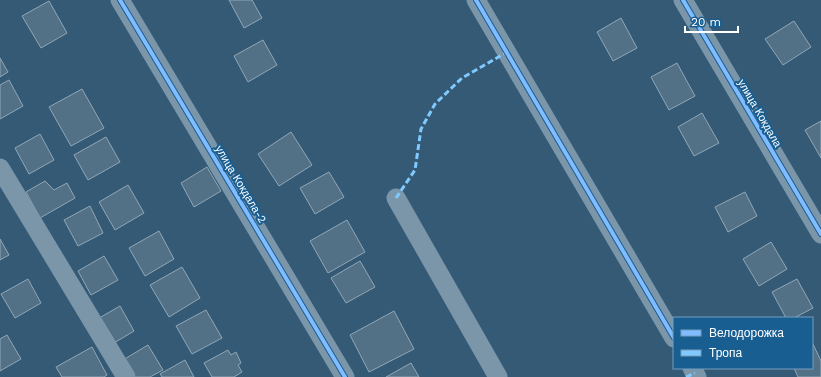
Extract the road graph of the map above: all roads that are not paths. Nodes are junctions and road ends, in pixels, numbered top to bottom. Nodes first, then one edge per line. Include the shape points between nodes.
1 (120, 0) edge
2 (476, 0) edge
3 (683, 0) edge
4 (0, 168) edge
5 (396, 198) dead end
6 (821, 234) edge
7 (673, 336) edge
8 (126, 377) edge
9 (345, 377) edge
10 (498, 377) edge

1 - 9 street, улица Кокдала-2
2 - 7 street
3 - 6 street, улица Кокдала
4 - 8 street
5 - 10 street

